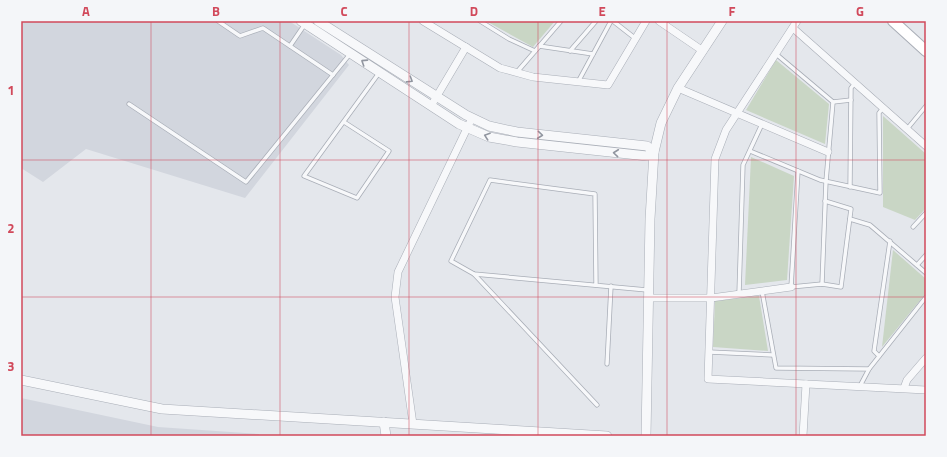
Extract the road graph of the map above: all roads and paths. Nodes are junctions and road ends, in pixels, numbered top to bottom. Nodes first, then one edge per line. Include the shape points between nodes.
1 (218, 21) edge
2 (318, 21) edge
3 (423, 21) edge
4 (480, 21) edge
5 (561, 21) edge
6 (596, 21) edge
7 (612, 21) edge
8 (646, 21) edge
9 (659, 21) edge
10 (722, 21) edge
11 (797, 21) edge
12 (893, 21) edge
13 (303, 22) edge
14 (793, 28) junction
15 (636, 39) junction
16 (290, 46) junction
17 (539, 46) junction
18 (466, 47) junction
19 (570, 51) junction
20 (703, 51) junction
21 (926, 51) edge
22 (535, 52) junction
23 (351, 54) junction
24 (593, 54) junction
25 (776, 54) junction
26 (380, 72) junction
27 (516, 73) junction
28 (333, 75) junction
29 (578, 82) junction
30 (855, 83) junction
31 (678, 88) junction
32 (436, 96) junction
33 (851, 100) junction
34 (833, 102) junction
35 (129, 104) dead end
36 (431, 106) junction
37 (926, 106) edge
38 (883, 108) junction
39 (737, 113) junction
40 (472, 118) junction
41 (344, 122) junction
42 (762, 124) junction
43 (468, 128) junction
44 (906, 129) junction
45 (926, 146) edge
46 (750, 151) junction
47 (654, 152) junction
48 (828, 152) junction
49 (798, 171) junction
50 (826, 181) junction
51 (850, 186) junction
52 (825, 202) junction
53 (926, 213) edge
54 (850, 219) junction
55 (913, 227) dead end
56 (890, 241) junction
57 (926, 255) edge
58 (917, 265) junction
59 (926, 273) edge
60 (474, 274) junction
61 (822, 284) junction
62 (596, 285) junction
63 (611, 286) junction
64 (791, 287) junction
65 (762, 290) junction
66 (649, 294) junction
67 (739, 294) junction
68 (926, 297) edge
69 (711, 298) junction
70 (709, 352) junction
71 (773, 355) junction
72 (879, 356) junction
73 (926, 358) edge
74 (607, 364) dead end
75 (869, 369) junction
76 (21, 380) edge
77 (806, 384) junction
78 (860, 386) junction
79 (904, 388) junction
80 (926, 390) edge
81 (597, 405) dead end
82 (384, 422) junction
83 (413, 424) junction
84 (522, 433) edge
85 (580, 435) edge
86 (386, 436) edge
87 (606, 436) edge
88 (646, 436) edge
89 (803, 436) edge

1 - 16 lane via 240,36 263,28
2 -> 32 street
3 - 18 street
4 - 22 lane
5 - 17 lane
6 - 19 lane
7 - 15 lane
7 - 24 lane
8 - 15 street
9 - 20 street
10 - 20 street
11 - 14 street
12 - 21 main road
13 - 16 lane
13 - 23 street
14 - 25 street
14 - 30 street
15 - 29 street via 608,85
16 - 28 lane
17 - 19 lane
17 - 22 lane
18 - 27 street via 500,68
18 - 32 street
19 - 24 lane
20 - 31 street
22 - 27 lane
26 -> 23 street
23 - 28 lane
24 - 29 lane
25 - 34 lane
25 - 39 street
26 - 36 street
26 - 41 lane
27 - 29 street
28 - 35 lane via 246,182
30 - 33 lane via 851,88
30 - 38 street
31 - 39 street
31 - 47 street via 661,123
32 - 36 street
32 - 40 street
33 - 34 lane
33 - 51 lane
34 - 48 lane
36 - 43 street
37 - 44 lane
38 - 44 street
38 - 51 lane via 879,113 880,193
39 - 42 street
39 - 69 street via 726,130 715,159
40 - 43 street
40 -> 47 street via 489,126 516,132 647,146
41 - 41 lane via 304,176 357,198 389,151
42 - 46 lane
42 - 48 street
47 -> 43 street via 648,156 517,142 490,137
43 - 83 street via 398,272 395,297
44 - 45 street
46 - 49 lane
46 - 67 lane via 743,165
47 - 66 street
48 - 50 lane
49 - 50 lane
49 - 64 lane
50 - 51 lane
50 - 52 lane
52 - 54 lane via 851,209
52 - 61 lane
53 - 55 lane
54 - 56 lane via 870,225
54 - 61 lane via 841,287
56 - 58 lane
56 - 72 lane via 874,351
57 - 58 lane
58 - 59 lane
60 - 62 lane
60 - 62 lane via 451,261 490,180 595,194
60 - 81 lane
61 - 64 lane
62 - 63 lane
63 - 66 lane
63 - 74 lane
64 - 65 street
65 - 67 street
65 - 71 lane
66 - 69 street
66 - 88 street
67 - 69 street
68 - 72 lane
69 - 70 street
70 - 71 lane
70 - 77 street via 708,379
71 - 75 lane via 776,368
72 - 75 lane
73 - 79 street via 907,380
75 - 78 lane
76 - 82 street via 162,409
77 - 78 street
77 - 89 street
78 - 79 street
79 - 80 street
82 - 83 street
82 - 86 street
83 - 84 street
84 - 85 street
85 - 87 street

